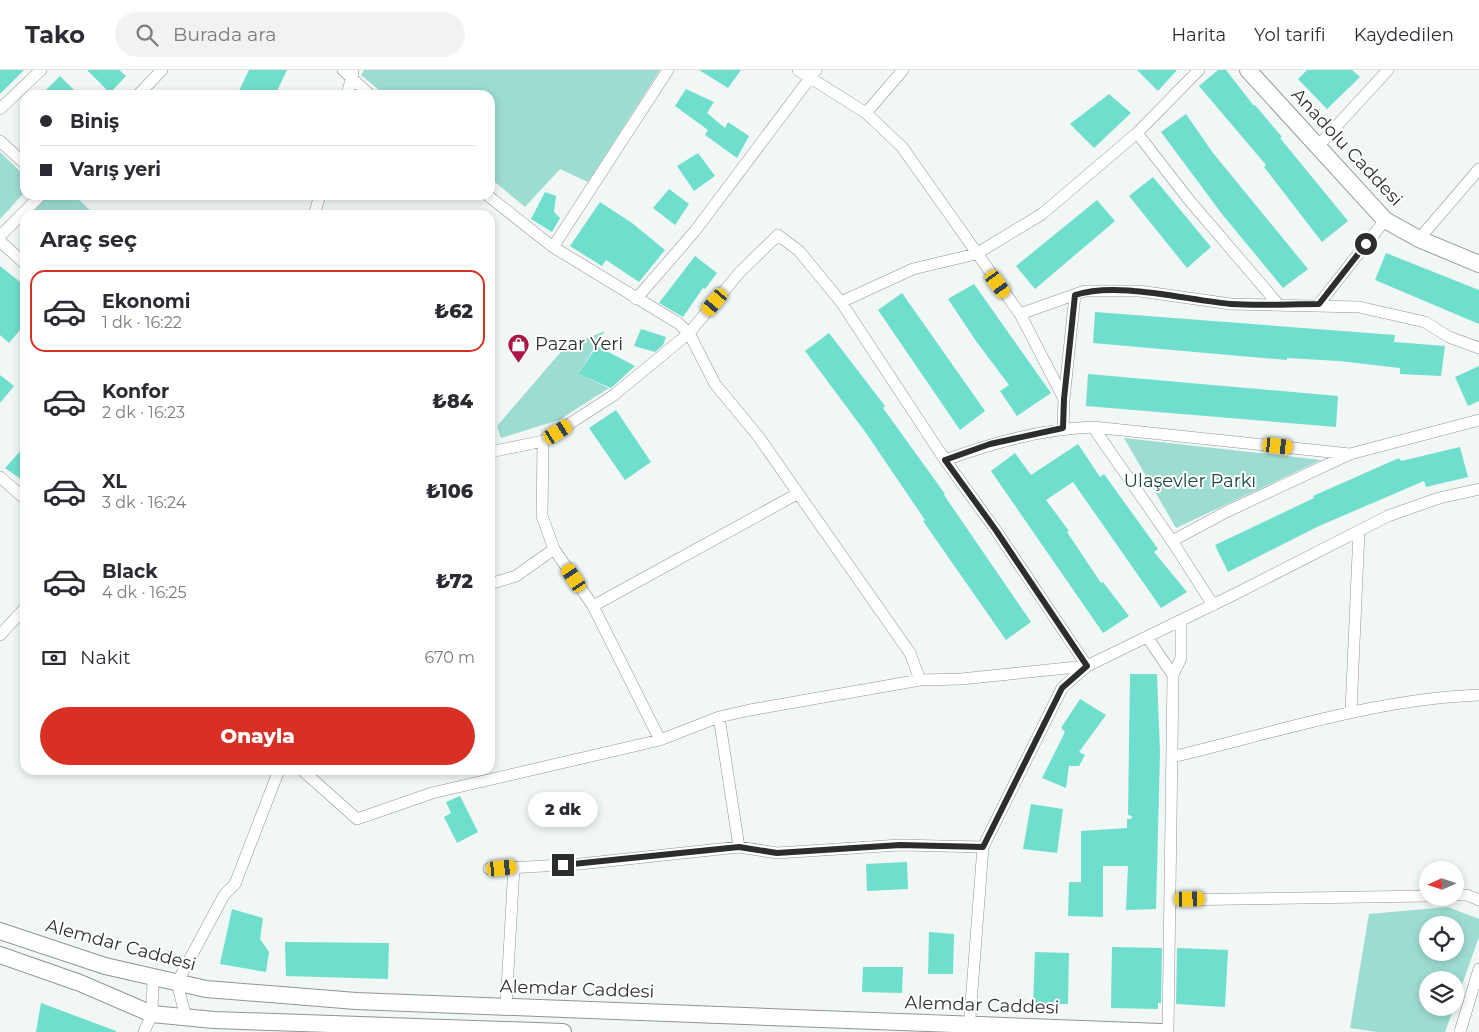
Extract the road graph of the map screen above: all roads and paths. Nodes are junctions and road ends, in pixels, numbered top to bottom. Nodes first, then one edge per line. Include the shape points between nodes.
1 (41, 70) edge
2 (162, 70) edge
3 (668, 70) edge
4 (798, 70) edge
5 (903, 70) edge
6 (1199, 70) edge
7 (1248, 70) edge
8 (1388, 70) edge
9 (349, 72) edge
10 (813, 74) edge
11 (143, 90) edge
12 (347, 90) edge
13 (365, 90) edge
14 (0, 109) edge
15 (866, 113) junction
16 (1137, 133) junction
17 (0, 141) edge
18 (1318, 146) junction
19 (20, 159) edge
20 (1479, 169) edge
21 (36, 200) edge
22 (493, 200) edge
23 (26, 210) edge
24 (20, 216) edge
25 (1385, 220) junction
26 (0, 236) edge
27 (1419, 239) junction
28 (0, 241) edge
29 (553, 246) junction
30 (976, 254) junction
31 (20, 259) edge
32 (1479, 264) edge
33 (1075, 295) junction
34 (636, 299) junction
35 (841, 302) junction
36 (1278, 304) junction
37 (1319, 304) junction
38 (1020, 314) junction
39 (689, 333) junction
40 (1479, 348) edge
41 (1064, 399) junction
42 (1479, 420) edge
43 (1093, 427) junction
44 (1063, 428) junction
45 (543, 441) junction
46 (495, 451) edge
47 (1350, 454) junction
48 (945, 460) junction
49 (0, 477) edge
50 (1479, 489) edge
51 (797, 494) junction
52 (20, 495) edge
53 (1359, 531) junction
54 (1172, 541) junction
55 (554, 549) junction
56 (495, 582) edge
57 (1212, 605) junction
58 (594, 606) junction
59 (20, 614) edge
60 (1181, 621) junction
61 (0, 636) edge
62 (1147, 637) junction
63 (1087, 666) junction
64 (1173, 675) junction
65 (920, 680) junction
66 (1479, 695) edge
67 (1351, 711) junction
68 (720, 717) junction
69 (660, 740) junction
70 (1172, 757) junction
71 (276, 775) edge
72 (308, 775) edge
73 (739, 847) junction
74 (983, 847) junction
75 (514, 867) junction
76 (489, 869) dead end
77 (1464, 895) edge
78 (1419, 896) edge
79 (1170, 900) junction
80 (1479, 900) edge
81 (0, 931) edge
82 (0, 955) edge
83 (1479, 969) edge
84 (153, 977) junction
85 (177, 983) junction
86 (506, 1006) junction
87 (152, 1014) junction
88 (186, 1018) junction
89 (969, 1028) edge
90 (144, 1032) edge
91 (501, 1032) edge
92 (563, 1032) edge
93 (1161, 1032) edge
94 (1168, 1032) edge
95 (1460, 1032) edge

1 - 14 street
2 - 11 street
3 - 29 street
4 - 10 street
5 - 15 street
6 - 16 street
7 - 18 main road, Anadolu Caddesi
8 - 18 street
9 - 12 street
9 - 13 street
10 - 15 street
10 - 34 street via 695,231
15 - 30 street via 902,147
16 - 30 street via 1042,214
16 - 36 street via 1189,200
17 - 19 street
18 - 25 main road, Anadolu Caddesi
20 - 27 street
21 - 23 street
22 - 29 street
24 - 26 street
25 - 27 main road, Anadolu Caddesi
25 - 37 street
27 - 32 main road, Anadolu Caddesi
28 - 31 street
29 - 34 street
30 - 35 street via 913,269
30 - 38 street
33 - 36 street via 1084,292 1139,292 1231,304
33 - 38 street
33 - 41 street
34 - 39 street
35 - 39 street via 799,251 778,236 740,272
35 - 48 street
36 - 37 street
37 - 40 street via 1359,307 1425,322 1449,337
38 - 41 street
39 - 45 street via 614,395
39 - 51 street via 715,384 758,436
41 - 44 street
42 - 47 street
43 - 44 street
43 - 47 street
43 - 54 street
44 - 48 street via 990,444
45 - 46 street
45 - 55 street via 542,516
47 - 54 street
48 - 63 street
49 - 52 street
50 - 53 street via 1439,498 1388,516
51 - 58 street
51 - 65 street via 910,653
53 - 57 street
53 - 67 street
54 - 57 street
55 - 56 street via 516,576
55 - 58 street
57 - 60 street
58 - 69 street
59 - 61 street
60 - 62 street
60 - 64 street via 1181,658
62 - 63 street
62 - 64 street
63 - 65 street
63 - 74 street via 1062,688
64 - 70 street
65 - 68 street
66 - 67 street via 1440,696
67 - 70 street
68 - 69 street
68 - 73 street
69 - 72 street via 432,793 357,819
70 - 79 street
71 - 85 street via 235,884 224,895
73 - 74 street via 777,853 900,845
73 - 75 street via 580,864
74 - 89 street
75 - 76 street
75 - 86 street
77 - 80 street
78 - 79 street
79 - 94 street
81 - 84 main road, Alemdar Caddesi via 105,966
82 - 87 main road
83 - 95 street
84 - 85 main road, Alemdar Caddesi
84 - 87 street
85 - 86 main road, Alemdar Caddesi via 206,989 356,1001
85 - 88 street
86 - 89 main road, Alemdar Caddesi
87 - 88 main road
87 - 90 street
88 - 91 main road
89 - 93 main road, Alemdar Caddesi
91 - 92 main road

